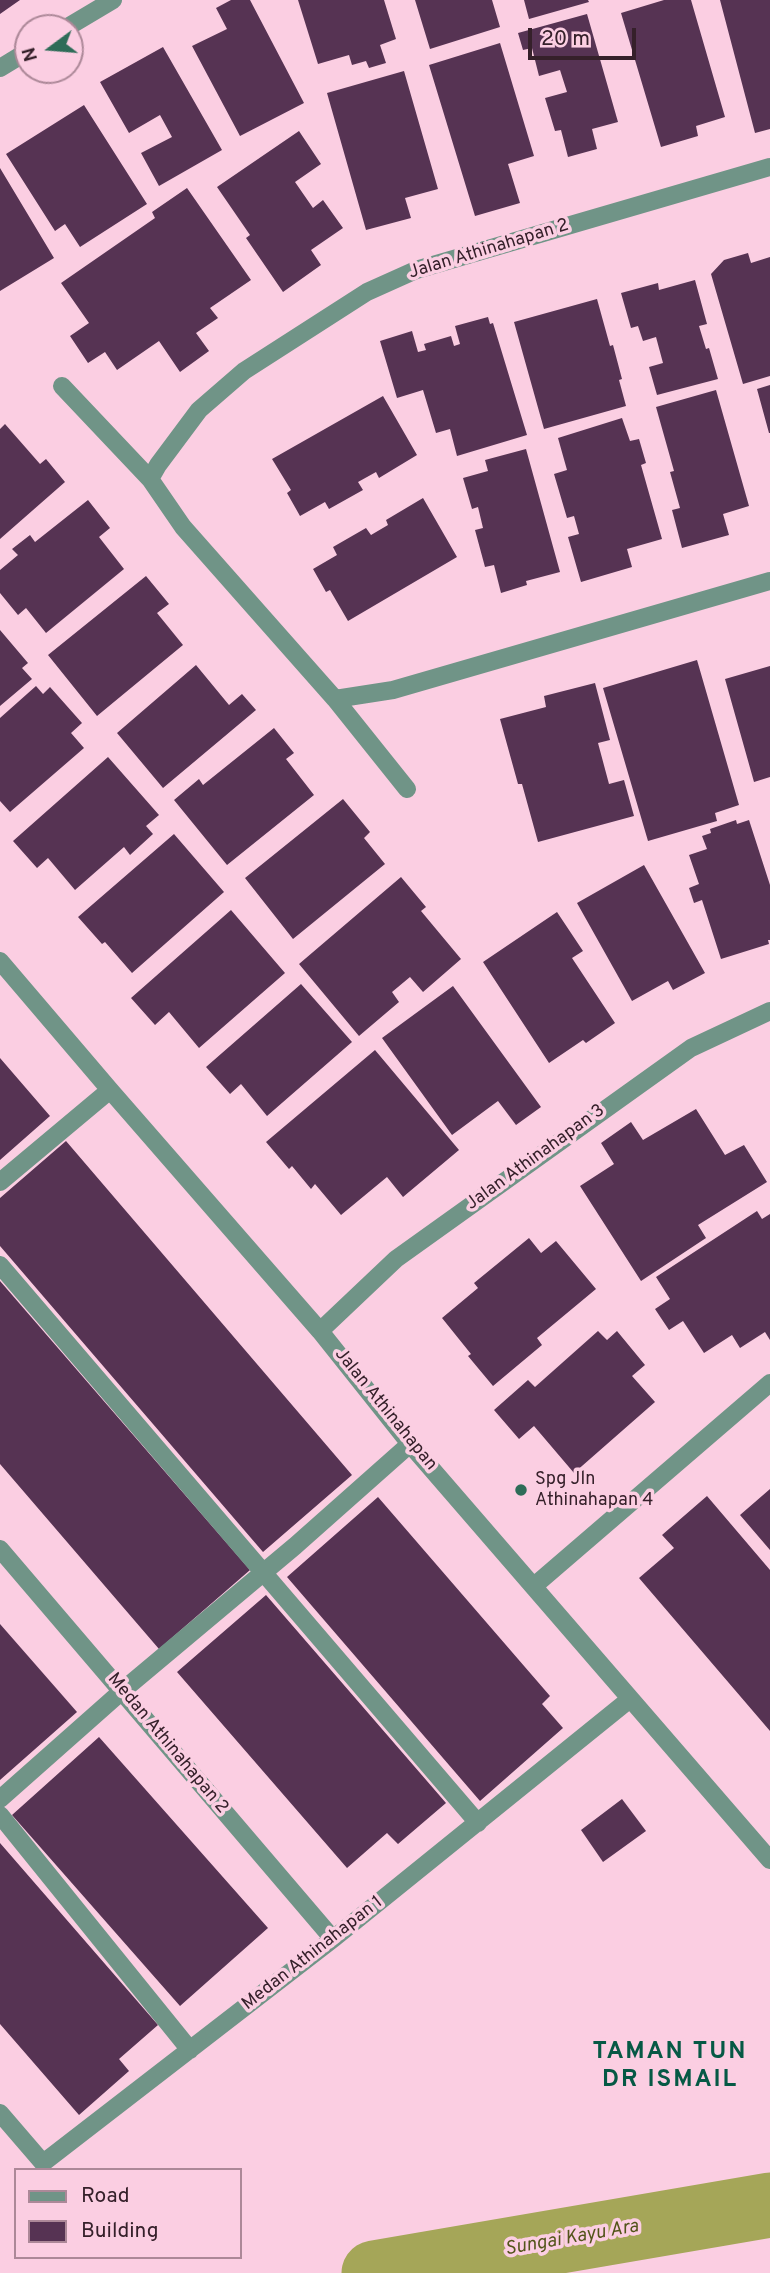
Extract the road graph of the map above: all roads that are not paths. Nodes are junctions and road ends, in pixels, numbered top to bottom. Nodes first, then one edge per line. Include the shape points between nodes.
1 (113, 0) edge
2 (84, 17) edge
3 (770, 167) edge
4 (62, 386) dead end
5 (150, 479) junction
6 (770, 581) edge
7 (335, 699) junction
8 (407, 789) dead end
9 (0, 961) edge
10 (770, 1011) edge
11 (110, 1090) junction
12 (0, 1182) edge
13 (0, 1265) edge
14 (320, 1331) junction
15 (770, 1383) edge
16 (410, 1444) junction
17 (0, 1549) edge
18 (263, 1573) junction
19 (534, 1586) junction
20 (122, 1691) junction
21 (630, 1699) junction
22 (0, 1799) edge
23 (0, 1815) edge
24 (478, 1823) junction
25 (770, 1860) edge
26 (333, 1939) junction
27 (190, 2050) junction
28 (0, 2113) edge

1 - 2 street
3 - 5 street, Jalan Athinahapan 2 via 416,270 367,292 244,371 199,410
4 - 5 street
5 - 7 street via 183,527
6 - 7 street via 393,690
7 - 8 street
9 - 11 street, Jalan Athinahapan
10 - 14 street, Jalan Athinahapan 3 via 679,1056 396,1259
11 - 12 street
11 - 14 street, Jalan Athinahapan
13 - 18 street
14 - 16 street, Jalan Athinahapan
15 - 19 street
16 - 18 street
16 - 19 street, Jalan Athinahapan
17 - 20 street, Medan Athinahapan 2
18 - 20 street
18 - 24 street
19 - 21 street, Jalan Athinahapan
20 - 22 street
20 - 26 street, Medan Athinahapan 2
21 - 24 street, Medan Athinahapan 1
21 - 25 street, Jalan Athinahapan
23 - 27 street
24 - 26 street, Medan Athinahapan 1
26 - 27 street, Medan Athinahapan 1
27 - 28 street, Medan Athinahapan 1 via 43,2163

